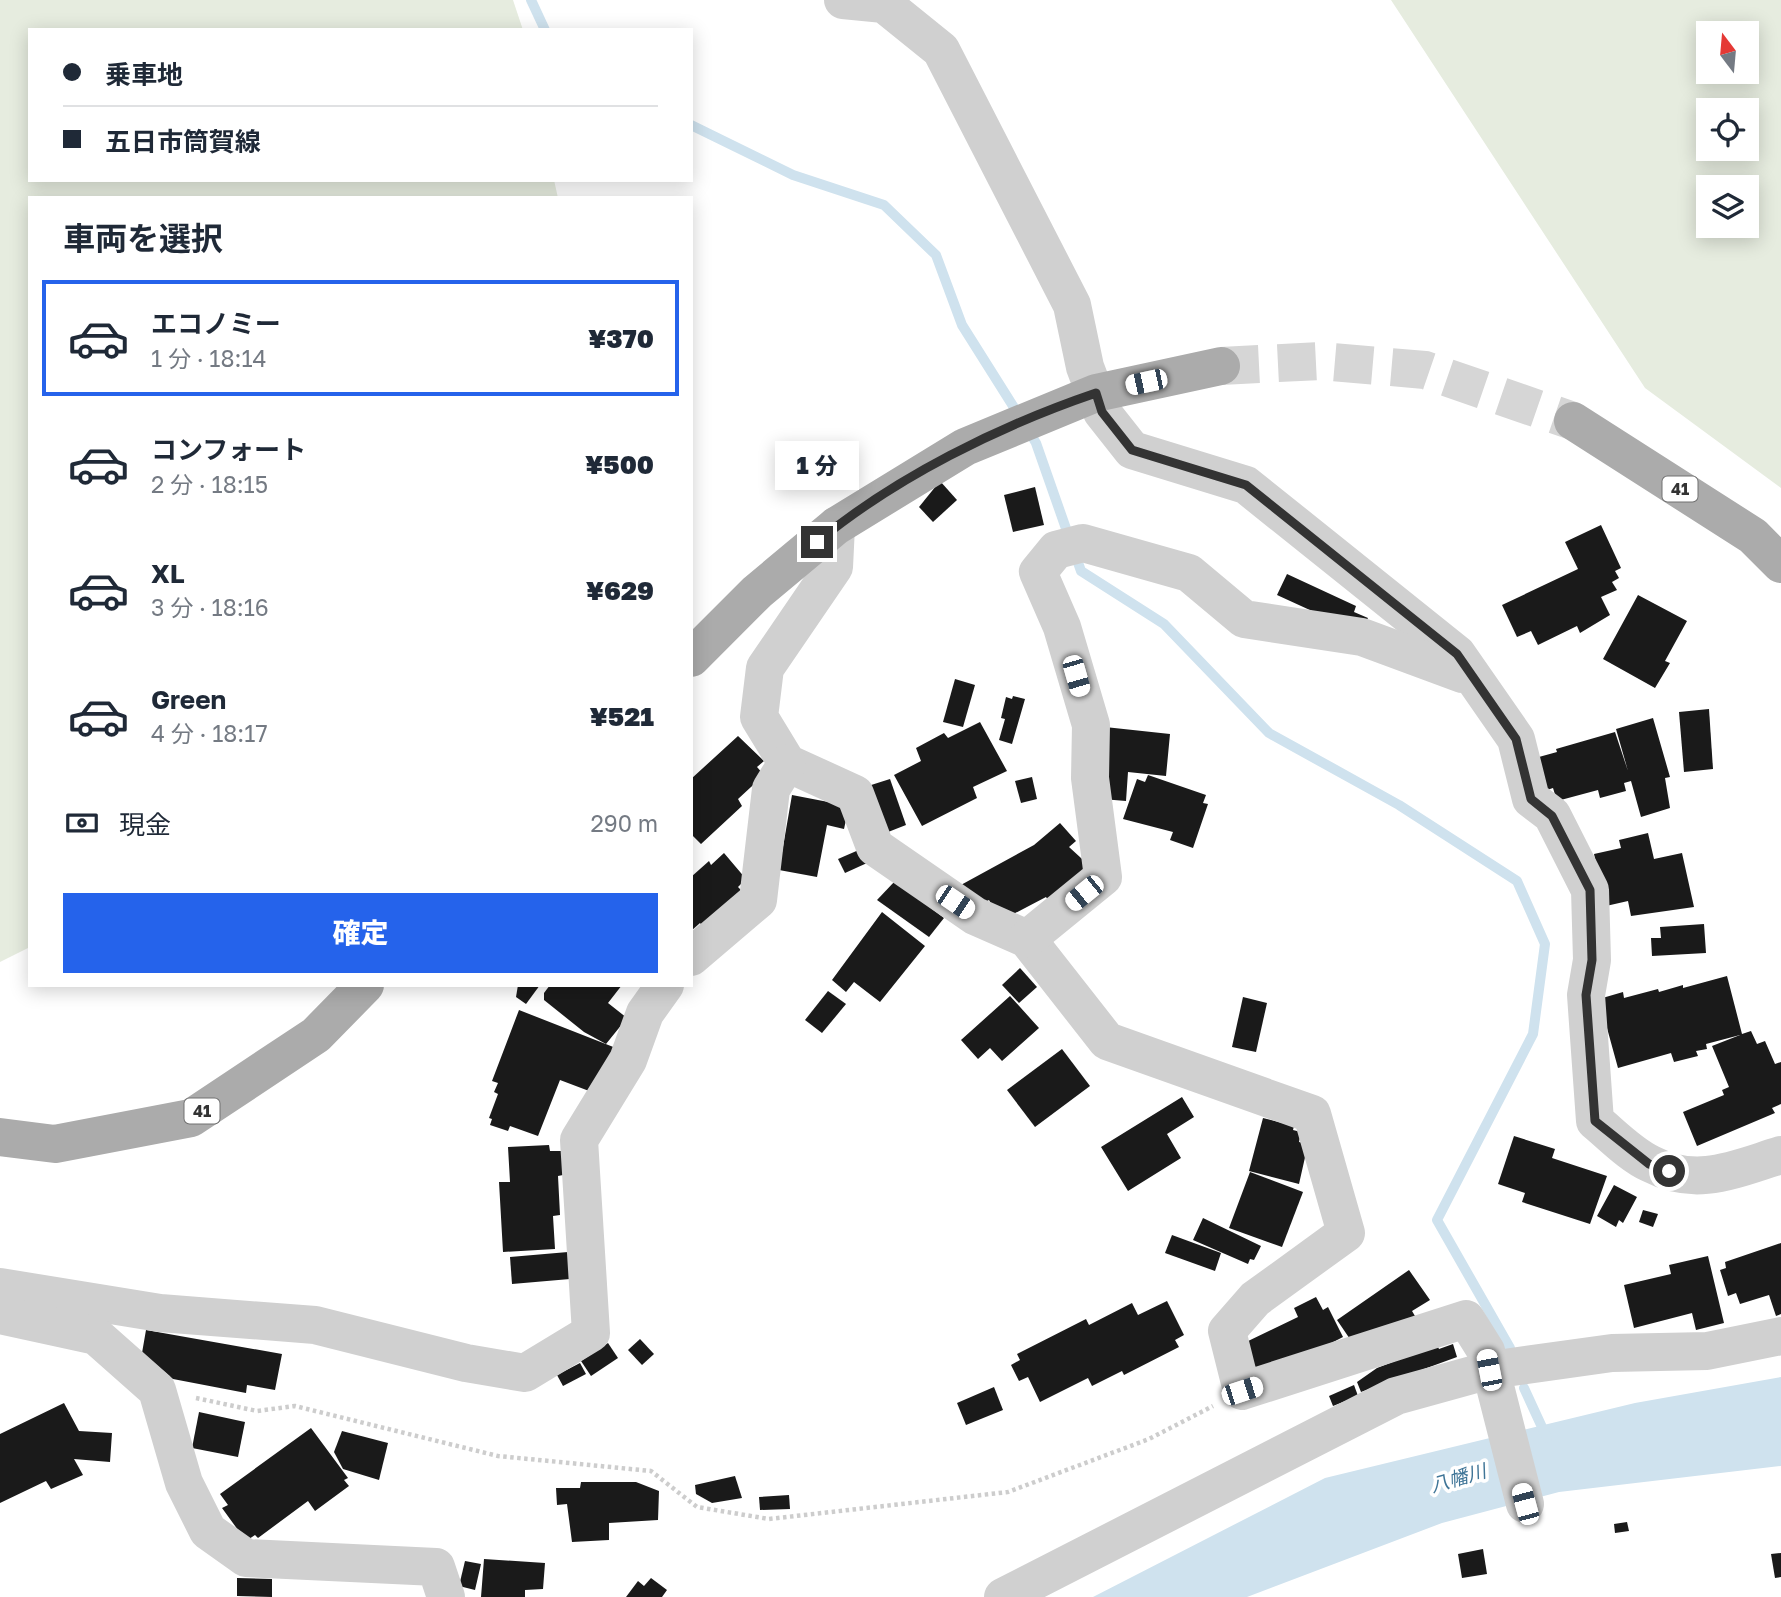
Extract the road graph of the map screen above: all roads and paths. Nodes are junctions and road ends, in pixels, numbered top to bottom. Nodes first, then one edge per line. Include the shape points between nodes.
1 (843, 0) edge
2 (1221, 366) tunnel mouth
3 (1096, 393) junction
4 (1573, 421) tunnel mouth
5 (836, 526) junction
6 (1781, 564) edge
7 (693, 656) edge
8 (1475, 680) junction
9 (787, 763) junction
10 (1027, 939) junction
11 (693, 955) edge
12 (363, 987) edge
13 (664, 987) edge
14 (0, 1136) edge
15 (1781, 1154) edge
16 (0, 1287) edge
17 (0, 1315) edge
18 (1781, 1336) edge
19 (1492, 1380) junction
20 (157, 1390) junction
21 (1242, 1391) junction
22 (1525, 1504) dead end
23 (446, 1597) edge
24 (1003, 1597) edge

1 - 3 street via 884,4 941,50 1072,305 1085,368
2 - 3 main road
3 - 5 main road via 965,447
3 - 8 street via 1102,412 1132,450 1246,485 1457,654
4 - 6 main road, 41 via 1753,536
5 - 7 main road via 757,592
5 - 9 street via 834,567 765,668 759,717
8 - 10 street via 1362,637 1244,619 1189,573 1070,547 1038,572 1062,627 1091,725 1090,778 1103,877
8 - 15 street via 1516,739 1531,799 1552,816 1590,890 1592,960 1586,995 1595,1121 1649,1164 1688,1178 1720,1174
9 - 10 street via 855,794 875,847 975,916
9 - 11 street via 771,789 758,900
10 - 21 street via 1107,1041 1312,1114 1346,1233 1255,1298 1227,1331
12 - 14 main road, 41 via 316,1035 191,1118 55,1144
13 - 16 street via 645,1013 628,1060 579,1140 591,1333 525,1373 316,1325 160,1313
17 - 20 street via 96,1336
18 - 19 street via 1707,1351 1612,1353
19 - 21 street via 1486,1351 1466,1319
19 - 22 street
19 - 24 street via 1396,1395
20 - 21 path via 257,1411 295,1406 498,1456 651,1471 697,1507 769,1520 1008,1492 1149,1439
20 - 23 street via 184,1483 208,1531 246,1558 436,1567

